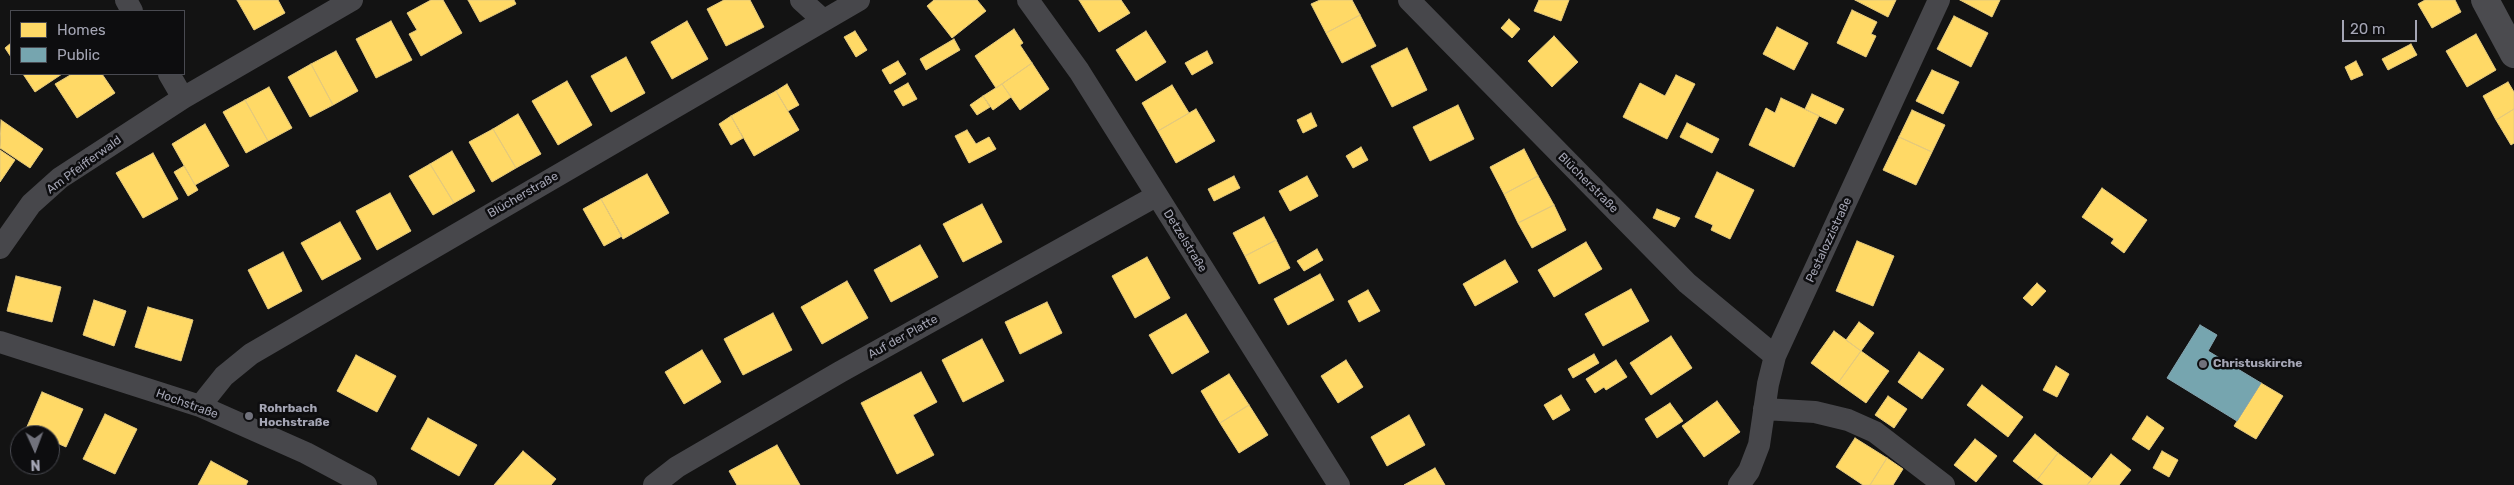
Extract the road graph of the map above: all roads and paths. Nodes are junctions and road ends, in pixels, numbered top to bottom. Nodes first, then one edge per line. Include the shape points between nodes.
1 (352, 0) edge
2 (801, 0) edge
3 (858, 0) edge
4 (1028, 0) edge
5 (1409, 0) edge
6 (1939, 0) edge
7 (2485, 0) edge
8 (823, 20) junction
9 (2514, 54) edge
10 (170, 75) edge
11 (183, 98) junction
12 (1156, 196) junction
13 (0, 248) edge
14 (0, 342) edge
15 (1775, 356) junction
16 (200, 406) junction
17 (1764, 409) junction
18 (366, 485) edge
19 (654, 485) edge
20 (1339, 485) edge
21 (1739, 485) edge
22 (1944, 485) edge

1 - 11 street, Am Pfeifferwald
2 - 8 street
3 - 8 street, Blücherstraße
4 - 12 street, Detzelstraße via 1079,71
5 - 15 street, Blücherstraße via 1687,283
6 - 15 street, Pestalozzistraße
7 - 9 street
8 - 16 street, Blücherstraße via 251,354 224,376
10 - 11 street
11 - 13 street, Am Pfeifferwald via 60,178 31,204
12 - 19 street, Auf der Platte via 840,372 678,467
12 - 20 street, Detzelstraße
14 - 16 street, Hochstraße
15 - 17 street, Pestalozzistraße
16 - 18 street, Hochstraße via 306,453
17 - 21 street, Pestalozzistraße via 1759,445 1749,471
17 - 22 street via 1815,412 1848,420 1875,432

